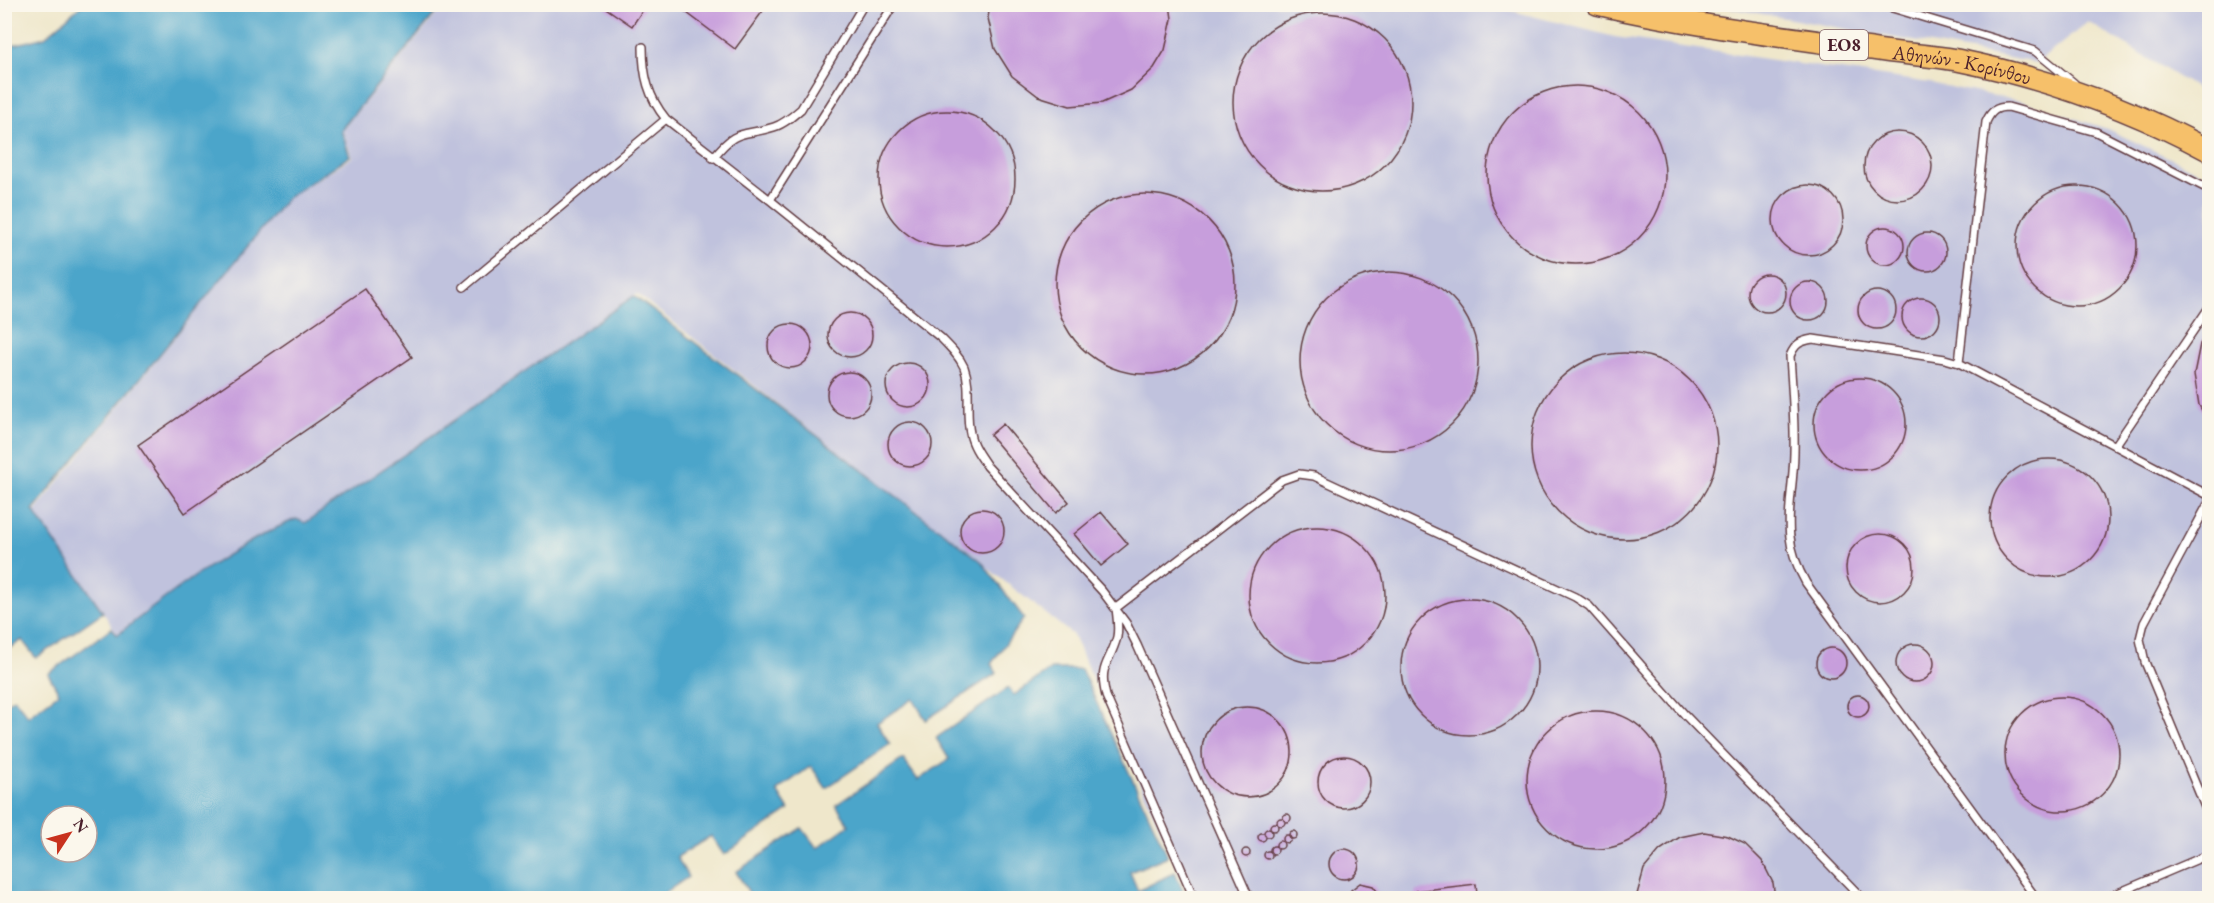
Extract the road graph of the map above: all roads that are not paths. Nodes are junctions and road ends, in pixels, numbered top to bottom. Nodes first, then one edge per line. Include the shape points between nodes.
1 (864, 4) edge
2 (894, 4) edge
3 (1597, 4) edge
4 (1879, 4) edge
5 (643, 47) dead end
6 (2088, 95) junction
7 (666, 119) junction
8 (2210, 151) edge
9 (713, 158) junction
10 (2210, 190) edge
11 (770, 200) junction
12 (464, 287) dead end
13 (2210, 306) edge
14 (1959, 363) junction
15 (2115, 446) junction
16 (2210, 498) edge
17 (1116, 608) junction
18 (2210, 819) edge
19 (2210, 854) edge
20 (1194, 898) edge
21 (1249, 898) edge
22 (1862, 898) edge
23 (2036, 898) edge
24 (2106, 898) edge

1 - 9 lane via 801,109 774,127 729,140
2 - 11 lane
3 - 6 main road, Αθηνών - Κορίνθου / ΕΟ8 via 1666,20 1956,60
4 - 6 lane via 2035,51
5 - 7 lane via 650,93
6 - 8 main road, Αθηνών - Κορίνθου / ΕΟ8 via 2174,131
7 - 9 lane
7 - 12 lane
9 - 11 lane
10 - 14 lane via 2096,132 1998,107 1986,122
11 - 17 lane via 956,353 964,368 970,433 976,450
13 - 15 lane
14 - 15 lane
14 - 23 lane via 1813,339 1794,346 1790,356 1794,455 1789,541 1806,583
15 - 16 lane
16 - 18 lane via 2139,639
17 - 20 lane via 1117,637 1103,668 1106,696
17 - 21 lane via 1137,645
17 - 22 lane via 1282,480 1299,474 1314,476 1589,606 1685,715
19 - 24 lane

